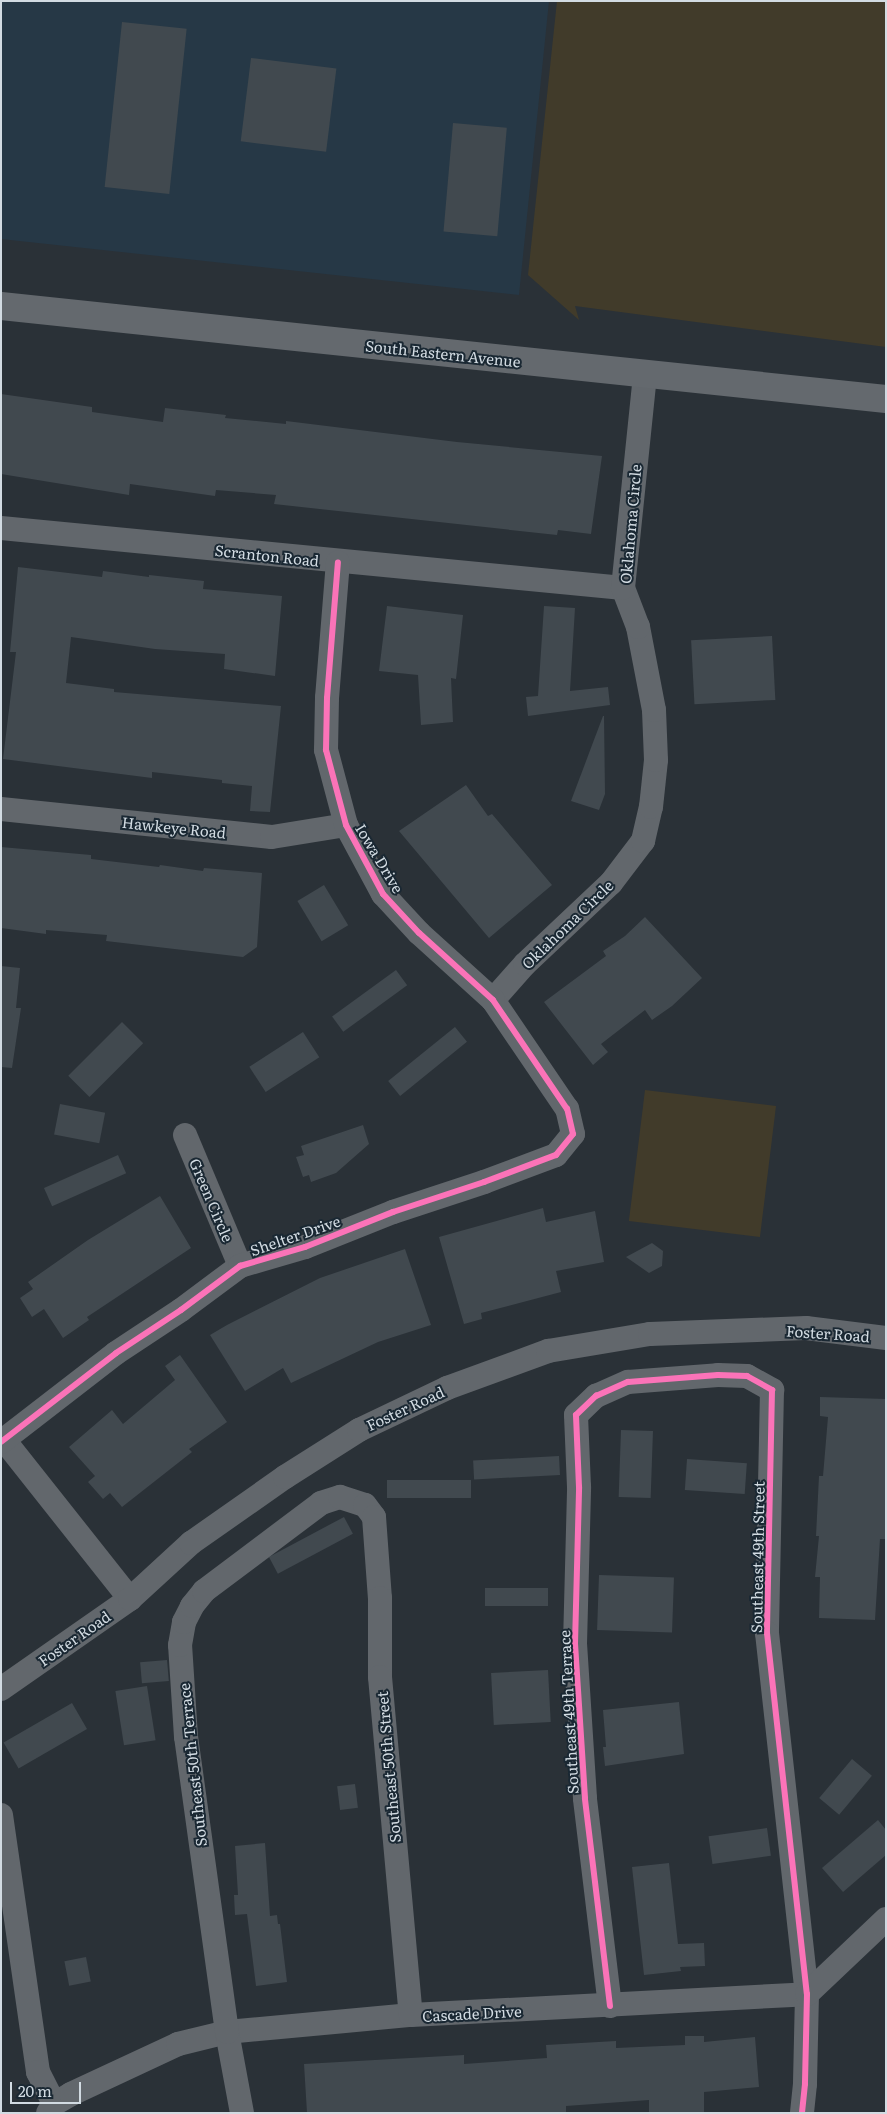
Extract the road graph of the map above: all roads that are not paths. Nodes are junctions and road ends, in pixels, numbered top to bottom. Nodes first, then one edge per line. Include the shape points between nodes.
1 (1, 306) edge
2 (645, 374) junction
3 (886, 399) edge
4 (1, 528) edge
5 (338, 562) junction
6 (623, 588) junction
7 (1, 809) edge
8 (346, 825) junction
9 (493, 1000) junction
10 (573, 1134) joint
11 (185, 1135) dead end
12 (240, 1266) junction
13 (886, 1338) edge
14 (576, 1414) joint
15 (2, 1441) edge
16 (374, 1517) joint
17 (130, 1599) junction
18 (1, 1689) edge
19 (1, 1815) edge
20 (886, 1920) edge
21 (807, 1994) junction
22 (610, 2006) junction
23 (411, 2015) junction
24 (227, 2032) junction
25 (51, 2108) edge
26 (242, 2113) edge
27 (802, 2113) edge

1 - 2 main road, South Eastern Avenue
2 - 3 main road, South Eastern Avenue
2 - 6 street, Oklahoma Circle
4 - 5 street, Scranton Road
5 - 6 street, Scranton Road
5 - 8 street, Iowa Drive via 326,750
6 - 9 street, Oklahoma Circle via 638,627 654,710 656,760 651,807 643,841 611,883 525,964
7 - 8 street, Hawkeye Road via 272,837
8 - 9 street, Iowa Drive via 383,894 419,933
9 - 10 street, Iowa Drive via 567,1109
10 - 12 street, Shelter Drive via 556,1155 393,1212 306,1247
11 - 12 street, Green Circle
12 - 15 street, Shelter Drive via 116,1353
13 - 17 street, Foster Road via 806,1328 650,1334 548,1352 447,1388 359,1430 284,1477 191,1543
14 - 21 street, Southeast 49th Street via 596,1396 628,1382 748,1376 772,1390 767,1633
14 - 22 street, Southeast 49th Terrace via 579,1486 575,1644 585,1798
15 - 17 street
16 - 23 street, Southeast 50th Street via 380,1598 380,1677
16 - 24 street, Southeast 50th Terrace via 365,1505 355,1500 340,1497 322,1503 204,1590 184,1622 180,1645 186,1737
17 - 18 street, Foster Road
19 - 25 street via 38,2072
20 - 21 street
21 - 22 street, Cascade Drive
21 - 27 street
22 - 23 street, Cascade Drive
23 - 24 street, Cascade Drive
24 - 25 street, Cascade Drive via 178,2044 71,2094
24 - 26 street, Southeast 50th Terrace

